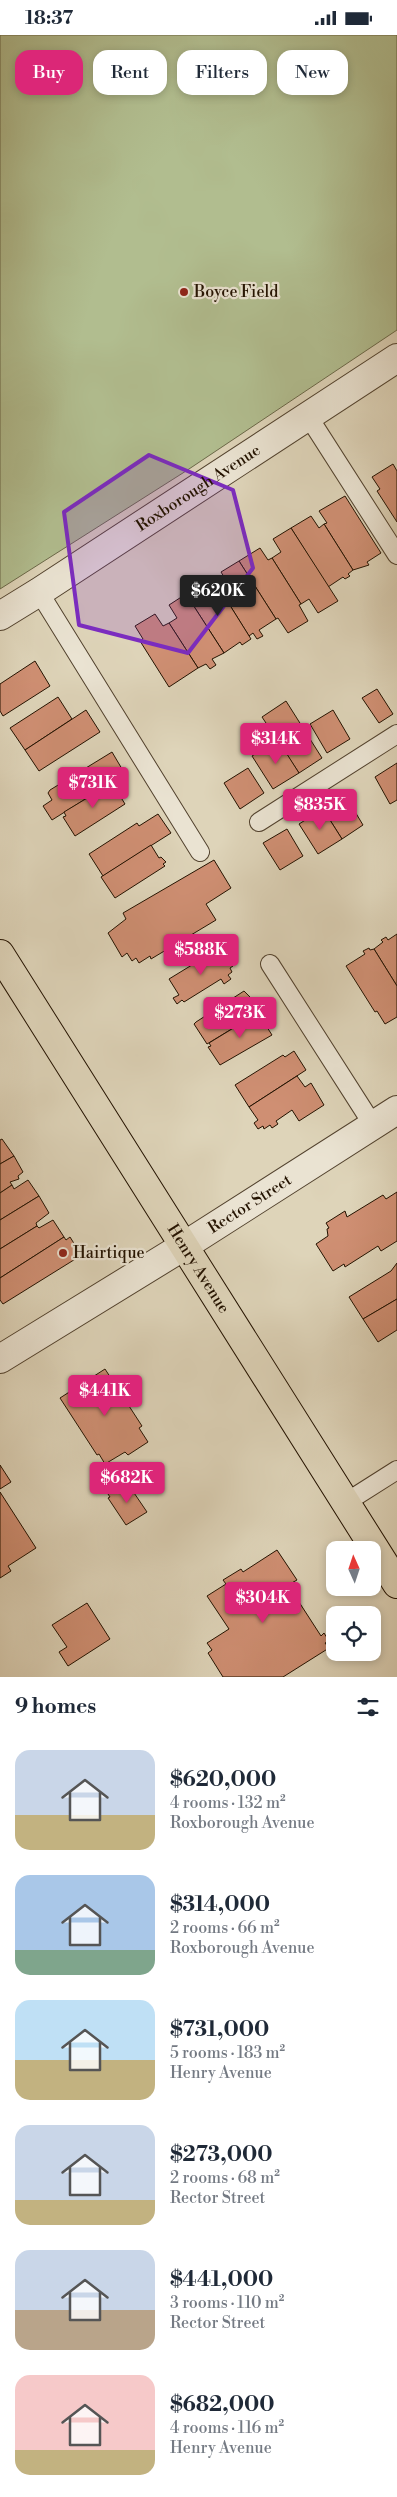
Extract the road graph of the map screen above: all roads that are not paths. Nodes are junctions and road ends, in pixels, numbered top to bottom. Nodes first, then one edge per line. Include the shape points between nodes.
1 (397, 358) edge
2 (308, 416) junction
3 (397, 555) edge
4 (39, 593) junction
5 (0, 616) edge
6 (397, 734) edge
7 (259, 821) dead end
8 (200, 852) dead end
9 (0, 954) edge
10 (270, 965) dead end
11 (397, 1110) edge
12 (373, 1125) junction
13 (184, 1246) junction
14 (0, 1359) edge
15 (397, 1470) edge
16 (345, 1503) junction
17 (397, 1584) edge

1 - 2 street, Roxborough Avenue
2 - 3 lane
2 - 4 street, Roxborough Avenue
4 - 5 street, Roxborough Avenue
4 - 8 lane
6 - 7 lane
9 - 13 main road, Henry Avenue
10 - 12 lane
11 - 12 street, Rector Street
12 - 13 street, Rector Street
13 - 14 street, Rector Street
13 - 16 main road, Henry Avenue
15 - 16 lane
16 - 17 main road, Henry Avenue

